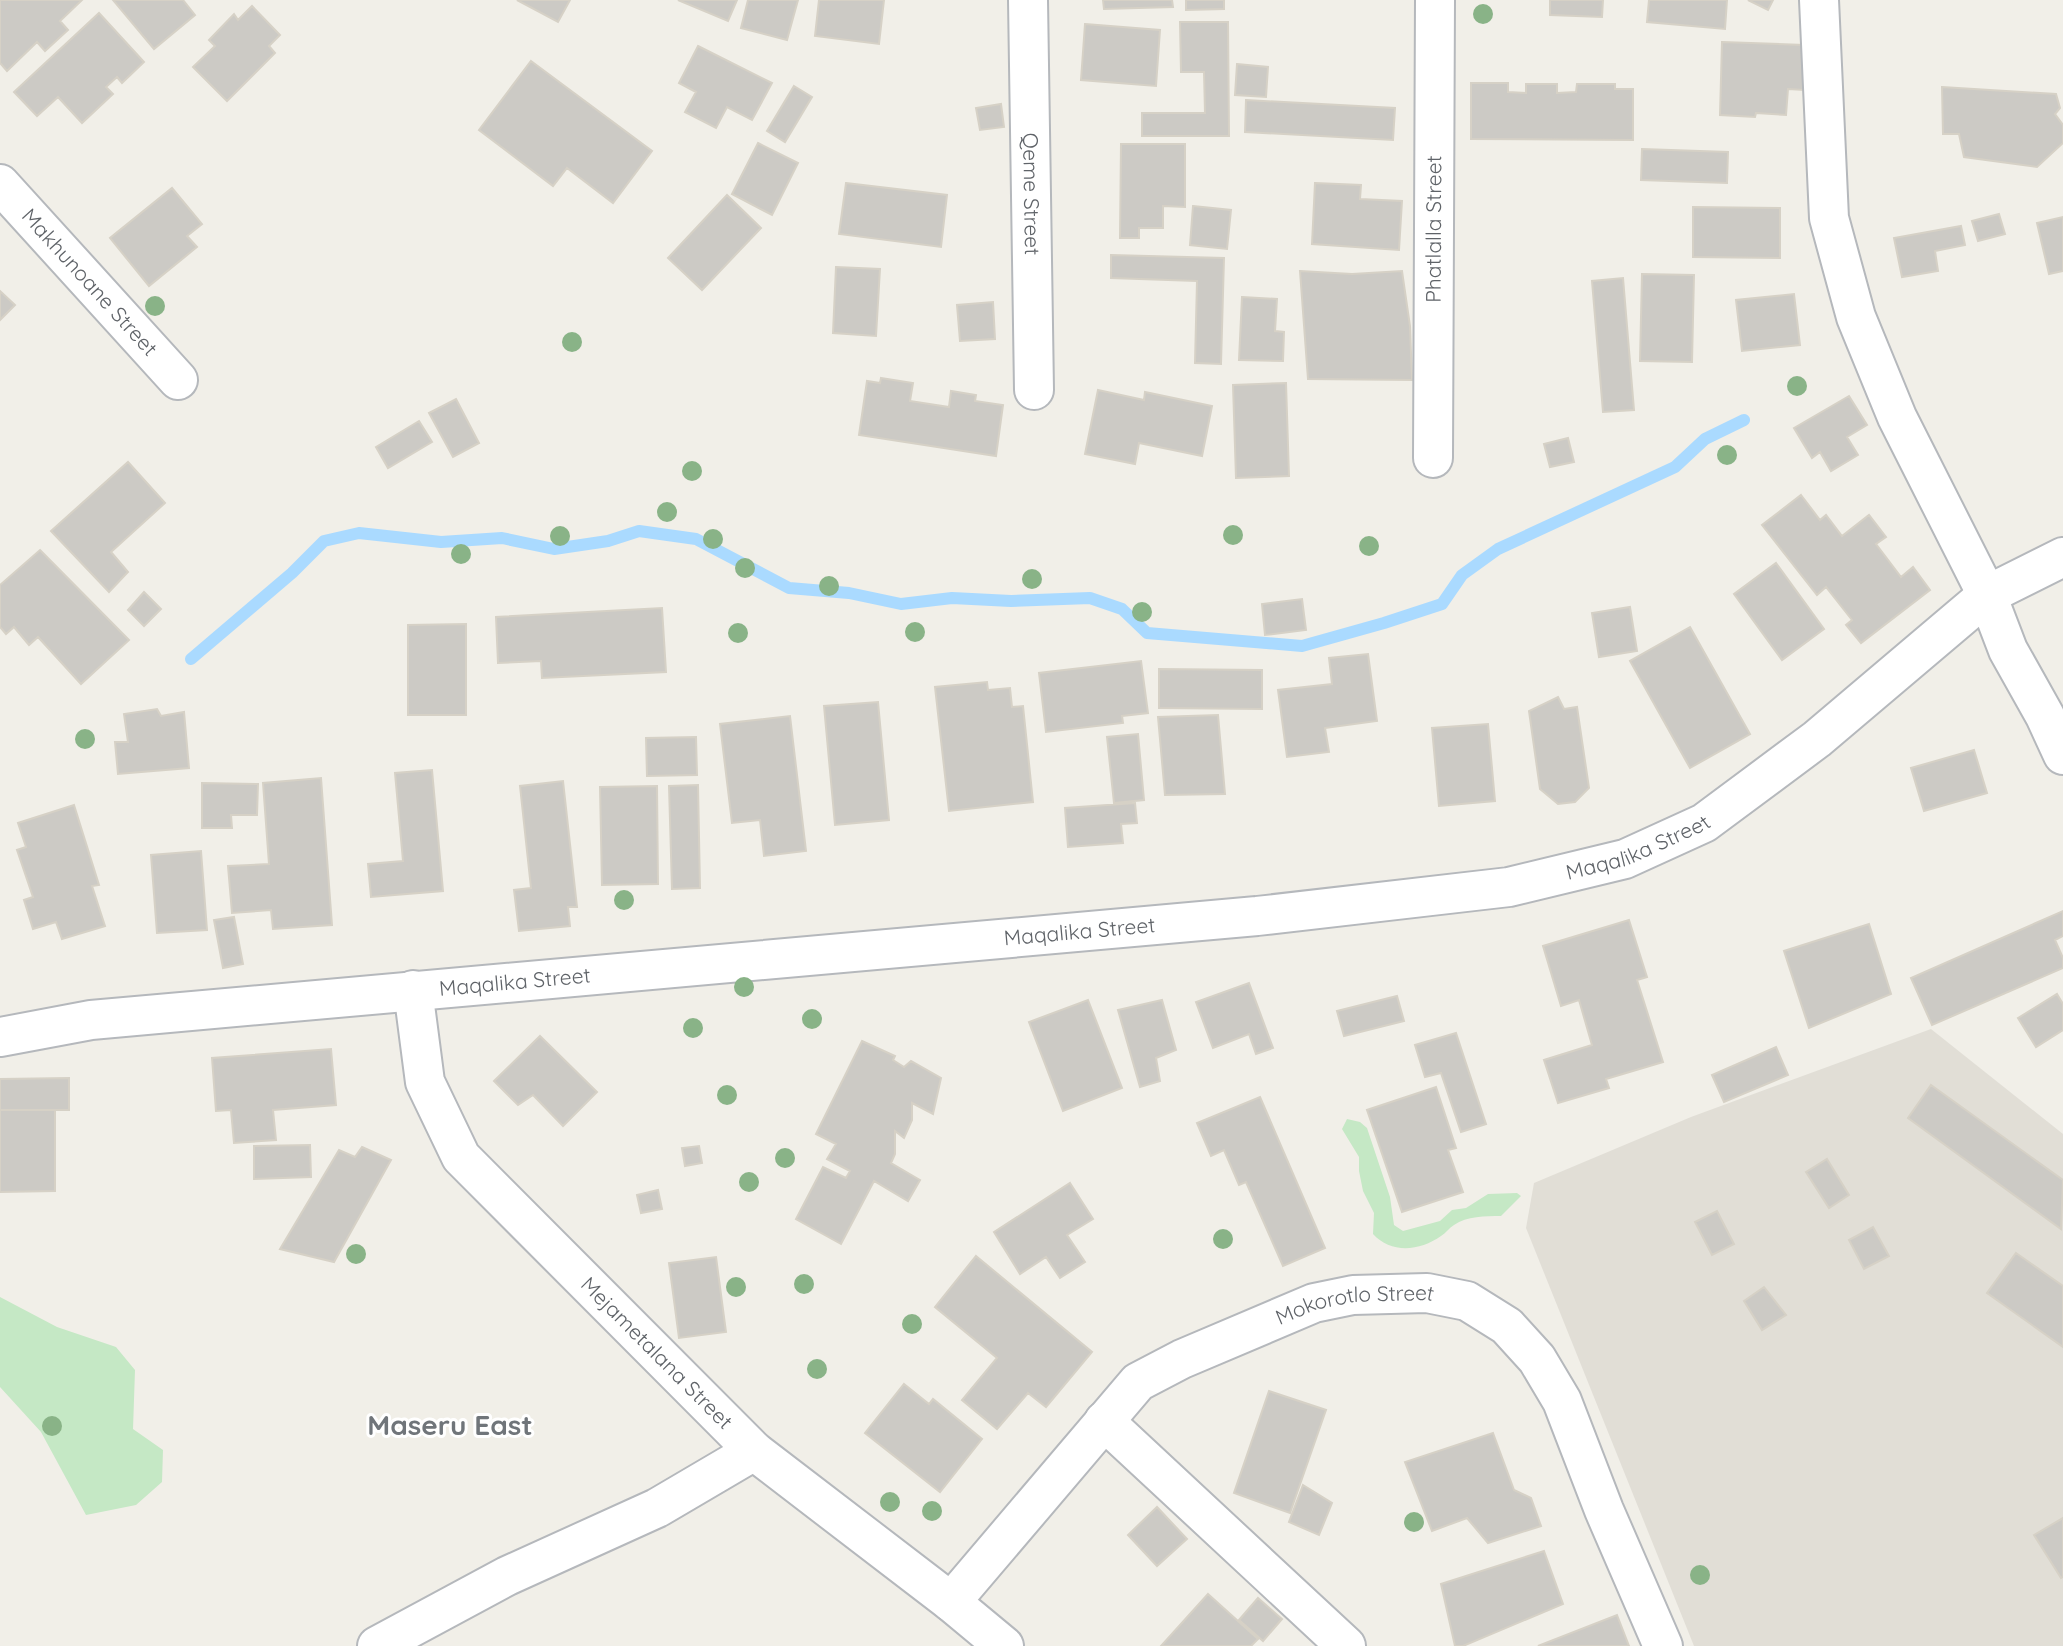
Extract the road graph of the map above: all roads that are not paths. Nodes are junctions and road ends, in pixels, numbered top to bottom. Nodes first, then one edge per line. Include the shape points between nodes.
1 (1028, 0) edge
2 (1435, 0) edge
3 (1819, 0) edge
4 (0, 184) edge
5 (178, 380) dead end
6 (1034, 390) dead end
7 (1433, 458) dead end
8 (2063, 557) edge
9 (1987, 595) junction
10 (2063, 755) edge
11 (413, 990) junction
12 (0, 1037) edge
13 (1104, 1421) junction
14 (754, 1451) junction
15 (951, 1602) junction
16 (377, 1646) edge
17 (1004, 1646) edge
18 (1346, 1646) edge
19 (1663, 1646) edge

1 - 6 street, Qeme Street
2 - 7 street, Phatlalla Street
3 - 9 street via 1829,218 1856,317 1897,416
4 - 5 street, Makhunoane Street
8 - 9 street, Maqalika Street
9 - 10 street via 2008,650
9 - 11 street, Maqalika Street via 1817,739 1704,823 1625,859 1509,887 1257,916
11 - 12 street, Maqalika Street via 91,1020
11 - 14 street, Mejametalana Street via 425,1082 461,1157
13 - 15 street, Mokorotlo Street
13 - 18 street
13 - 19 street, Mokorotlo Street via 1138,1382 1314,1303 1353,1295 1427,1293 1467,1301 1507,1326 1537,1359 1562,1401
14 - 15 street, Mejametalana Street
14 - 16 street via 657,1508 507,1576
15 - 17 street, Mejametalana Street

